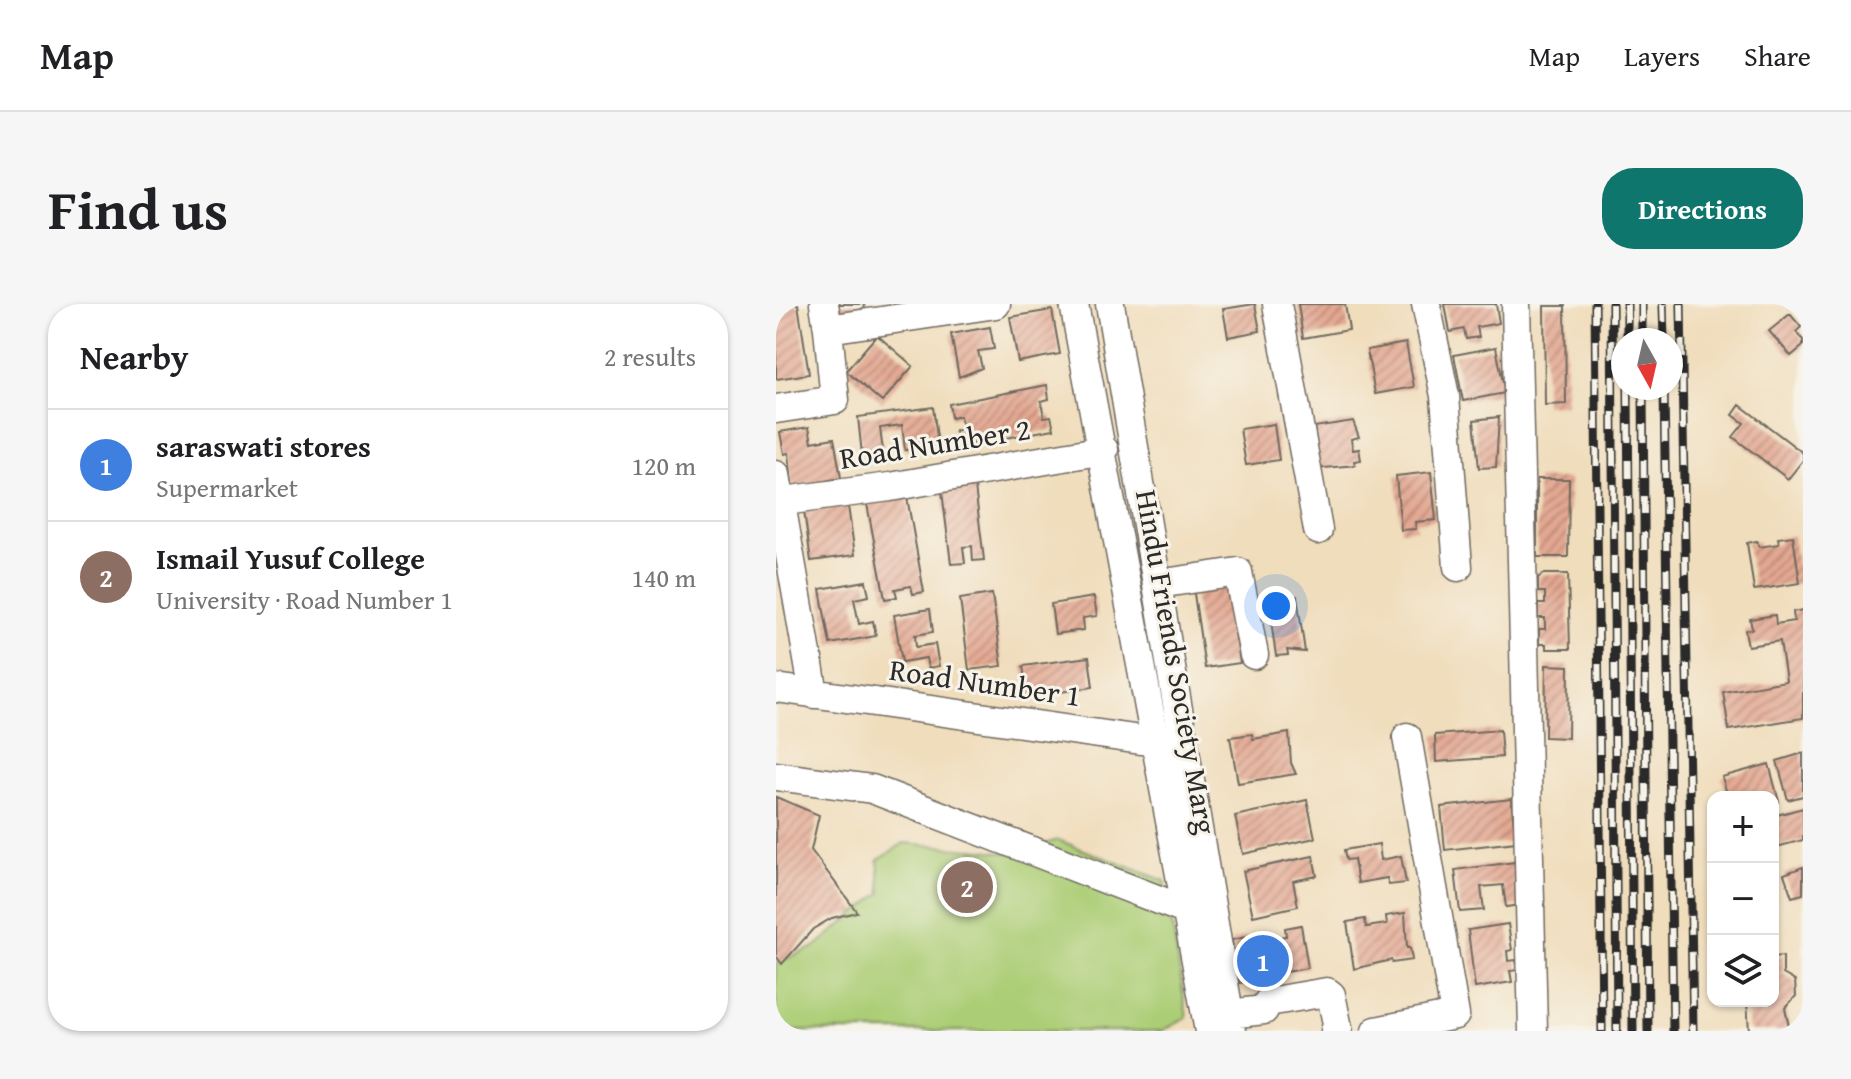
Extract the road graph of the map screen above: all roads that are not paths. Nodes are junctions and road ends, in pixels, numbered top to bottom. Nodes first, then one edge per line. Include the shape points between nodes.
1 (996, 304) edge
2 (1074, 304) edge
3 (1110, 304) edge
4 (1277, 304) edge
5 (1426, 304) edge
6 (1516, 304) edge
7 (826, 316) edge
8 (776, 409) edge
9 (1104, 450) junction
10 (778, 493) edge
11 (1318, 530) dead end
12 (1458, 567) dead end
13 (1158, 584) junction
14 (1254, 655) dead end
15 (776, 688) edge
16 (814, 694) junction
17 (1183, 735) junction
18 (1407, 737) dead end
19 (1155, 742) junction
20 (776, 776) edge
21 (1185, 910) junction
22 (1266, 1020) edge
23 (1223, 1025) edge
24 (1335, 1031) edge
25 (1376, 1031) edge
26 (1533, 1031) edge

1 - 7 street
2 - 9 street, Hindu Friends Society Marg
3 - 13 street, Hindu Friends Society Marg
4 - 11 street
5 - 12 street via 1445,396
6 - 26 street
7 - 8 street via 835,400
9 - 10 street, Road Number 2 via 890,487
9 - 19 street, Hindu Friends Society Marg
10 - 16 street
13 - 14 street via 1238,572
13 - 17 street, Hindu Friends Society Marg
15 - 16 street, Road Number 1
16 - 19 street, Road Number 1
17 - 19 street, Road Number 1
17 - 23 street, Hindu Friends Society Marg
18 - 25 street via 1455,1015
19 - 21 street, Hindu Friends Society Marg
20 - 21 street via 872,789
21 - 23 street, Hindu Friends Society Marg
22 - 23 street
22 - 24 street via 1268,1002 1327,992

